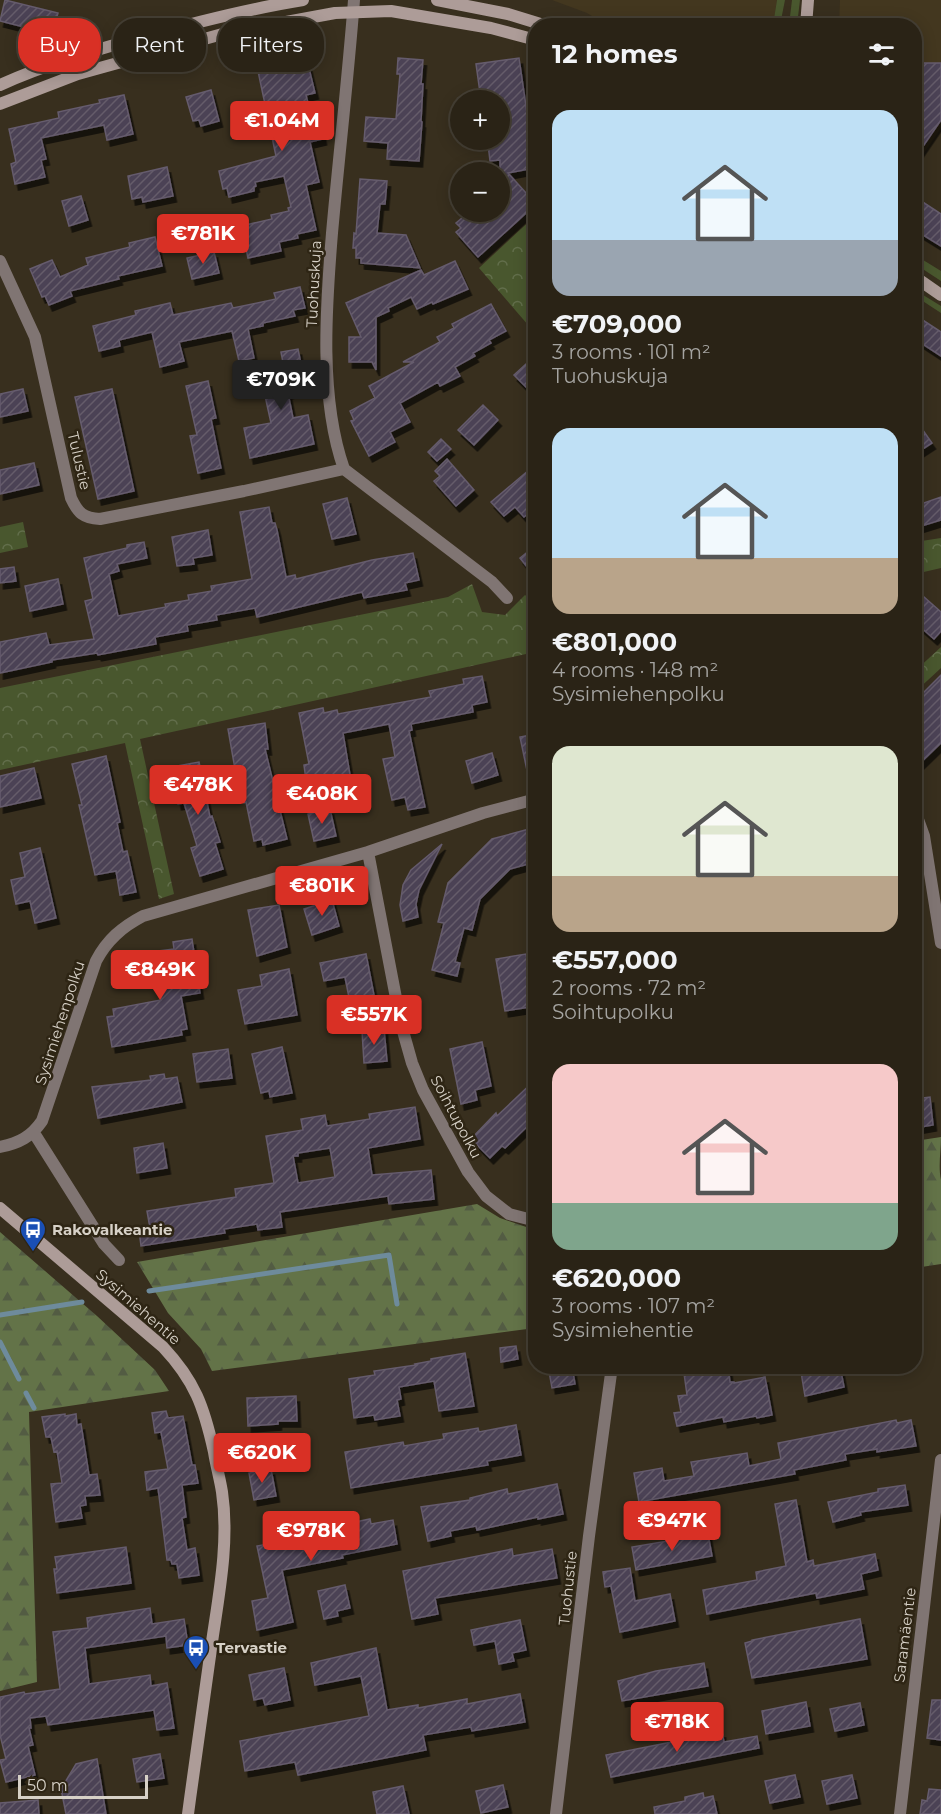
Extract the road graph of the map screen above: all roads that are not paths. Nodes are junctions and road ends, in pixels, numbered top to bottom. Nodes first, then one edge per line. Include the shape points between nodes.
1 (303, 0) edge
2 (437, 0) edge
3 (808, 0) edge
4 (353, 6) edge
5 (807, 18) edge
6 (528, 20) edge
7 (528, 38) edge
8 (0, 85) edge
9 (0, 104) edge
10 (0, 261) edge
11 (922, 282) edge
12 (941, 294) edge
13 (344, 469) junction
14 (507, 598) dead end
15 (528, 801) edge
16 (922, 830) edge
17 (368, 852) junction
18 (941, 942) edge
19 (34, 1133) junction
20 (0, 1147) edge
21 (0, 1208) edge
22 (528, 1219) edge
23 (119, 1260) dead end
24 (611, 1374) edge
25 (941, 1460) edge
26 (188, 1814) edge
27 (556, 1814) edge
28 (900, 1814) edge

1 - 8 main road via 224,15 126,42 52,64
2 - 6 main road
3 - 5 main road
4 - 7 main road via 438,18
4 - 9 main road via 226,33 78,74
4 - 13 street, Tuohuskuja via 327,294 330,403 337,451
10 - 13 street, Tulustie via 35,337 77,512 100,519
11 - 12 main road
13 - 14 street via 492,582
15 - 17 street, Sysimiehenpolku
16 - 18 street
17 - 19 street, Sysimiehenpolku via 152,913 125,925 102,949 96,962 47,1109
17 - 22 street, Soihtupolku via 401,1024 423,1090 468,1172 486,1196 509,1215
19 - 20 street
19 - 23 street via 104,1244
21 - 26 main road, Sysimiehentie via 163,1347 189,1380 207,1420 222,1493 223,1538
24 - 27 street, Tuohustie
25 - 28 street, Saramäentie

